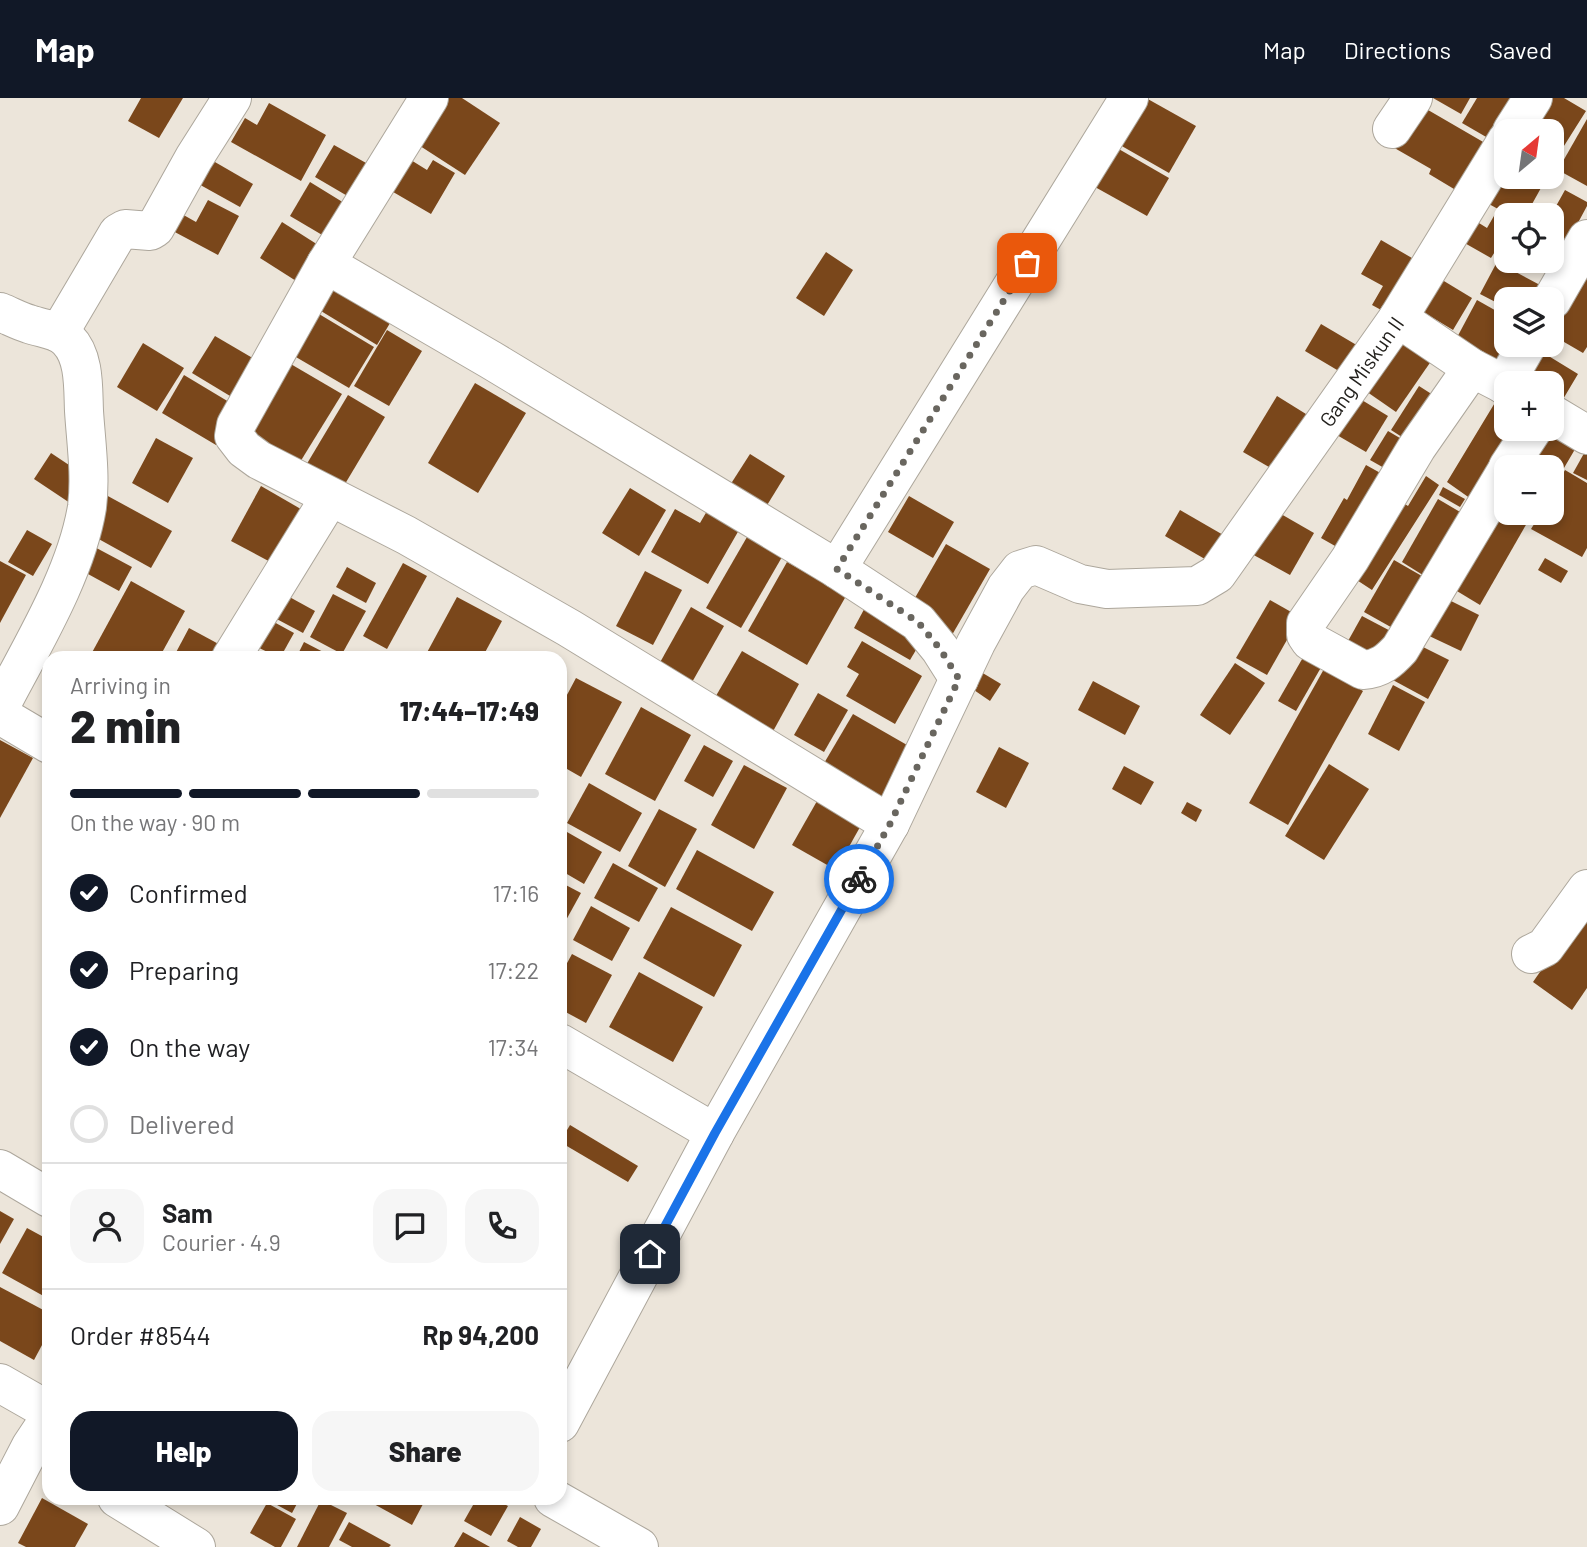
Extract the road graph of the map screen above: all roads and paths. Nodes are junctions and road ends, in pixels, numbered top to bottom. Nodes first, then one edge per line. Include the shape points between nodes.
1 (232, 98) edge
2 (429, 98) edge
3 (1129, 98) edge
4 (1533, 98) edge
5 (1520, 119) edge
6 (1494, 161) edge
7 (1587, 239) edge
8 (326, 264) junction
9 (1559, 287) edge
10 (0, 312) edge
11 (1398, 318) junction
12 (59, 332) junction
13 (1516, 357) edge
14 (1502, 371) edge
15 (1494, 380) edge
16 (1564, 421) edge
17 (1587, 435) edge
18 (1494, 490) edge
19 (330, 497) junction
20 (837, 569) junction
21 (235, 651) edge
22 (959, 679) junction
23 (0, 707) edge
24 (0, 715) edge
25 (42, 740) edge
26 (890, 824) junction
27 (1587, 889) edge
28 (1531, 954) dead end
29 (567, 1047) edge
30 (715, 1133) junction
31 (0, 1169) edge
32 (42, 1194) edge
33 (0, 1383) edge
34 (42, 1407) edge
35 (567, 1410) edge
36 (42, 1442) edge
37 (128, 1505) edge
38 (565, 1505) edge
39 (0, 1506) edge
40 (196, 1547) edge
41 (639, 1547) edge

1 - 12 street via 155,228 118,233
2 - 8 street
3 - 20 street
4 - 5 street
6 - 11 street, Gang Miskun II
7 - 9 street
8 - 19 street via 234,436 259,460
8 - 20 street
10 - 12 street
11 - 15 street
11 - 22 street, Gang Miskun II via 1217,574 1197,586 1107,589 1080,584 1035,565 1020,570 1006,587
12 - 23 street via 79,357 86,509 59,593
13 - 14 street
15 - 18 street via 1418,447 1306,623 1310,641 1363,670 1391,659
16 - 17 street
19 - 21 street
19 - 26 street via 569,628
20 - 22 street via 918,622
22 - 26 street
24 - 25 street
26 - 30 street
27 - 28 street via 1545,947
29 - 30 street
30 - 35 street
31 - 32 street
33 - 34 street
36 - 39 street
37 - 40 street
38 - 41 street

